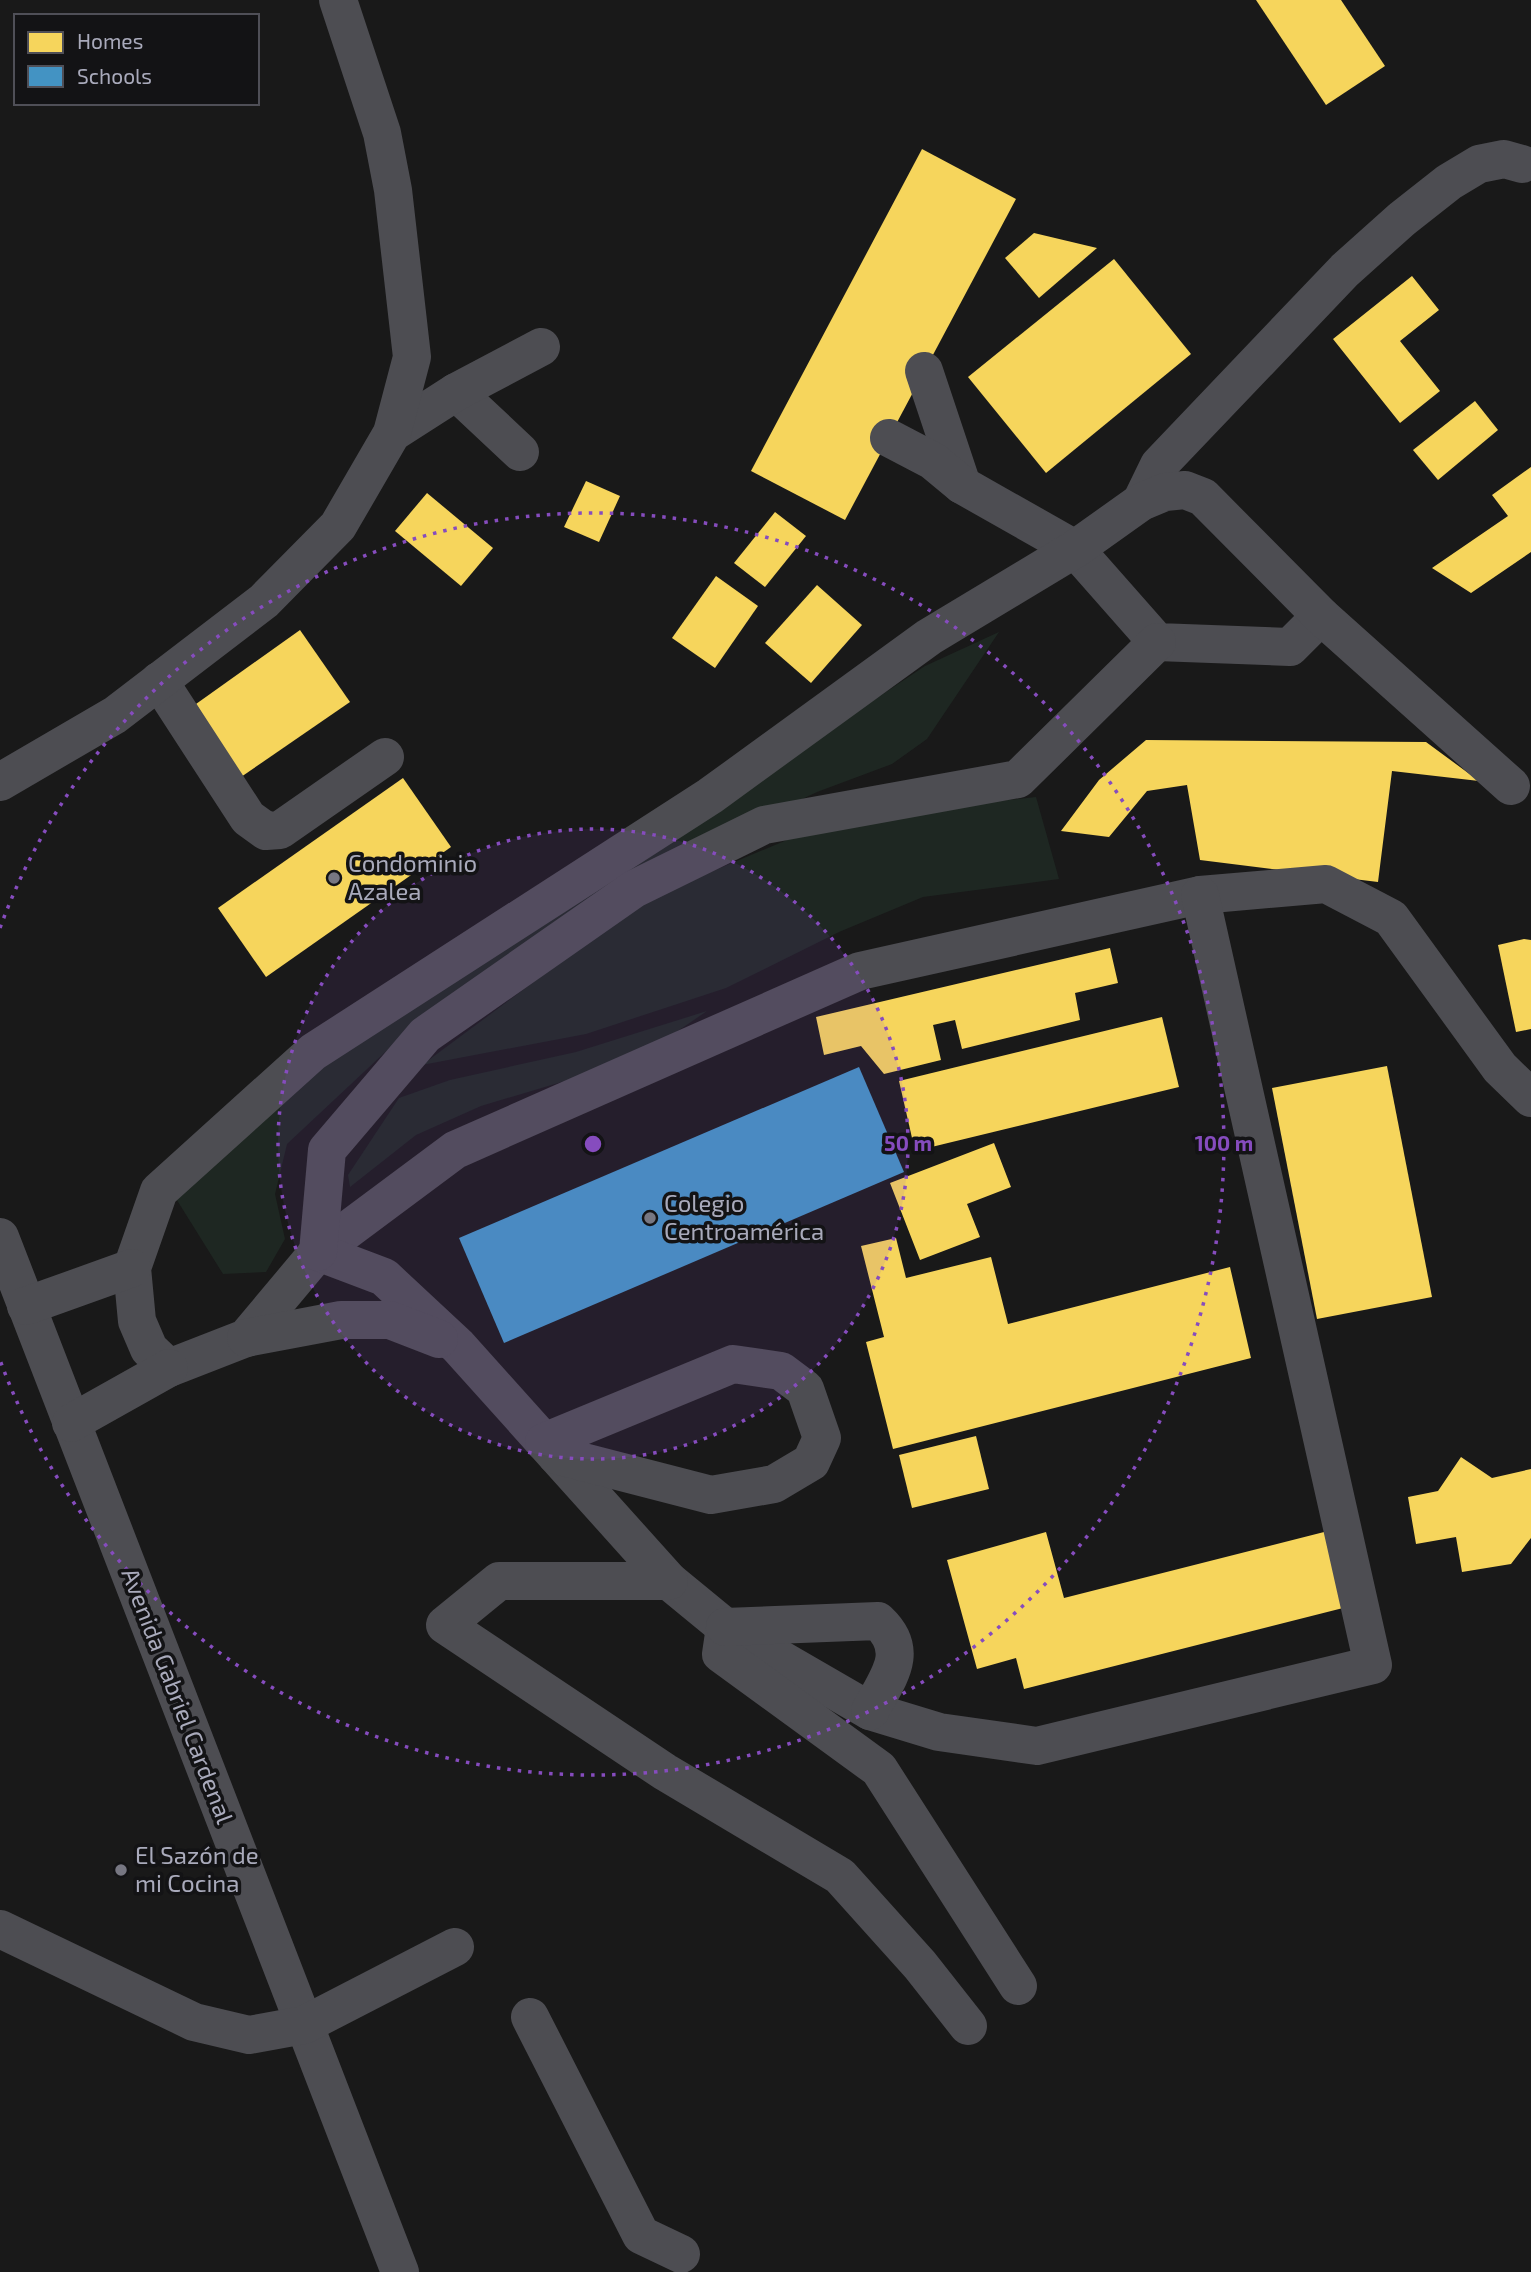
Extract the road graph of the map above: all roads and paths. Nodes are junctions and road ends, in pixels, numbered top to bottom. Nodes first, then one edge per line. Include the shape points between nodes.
1 (338, 0) edge
2 (1521, 164) dead end
3 (541, 347) dead end
4 (924, 371) dead end
5 (456, 392) junction
6 (392, 433) junction
7 (889, 438) dead end
8 (520, 452) dead end
9 (962, 485) junction
10 (1141, 502) junction
11 (1075, 549) junction
12 (1321, 616) junction
13 (1157, 642) junction
14 (159, 681) junction
15 (385, 757) dead end
16 (0, 782) edge
17 (1511, 786) dead end
18 (1200, 895) junction
19 (1531, 1098) edge
20 (0, 1237) edge
21 (318, 1252) junction
22 (132, 1268) junction
23 (26, 1306) junction
24 (246, 1338) junction
25 (458, 1346) junction
26 (169, 1368) junction
27 (71, 1423) junction
28 (550, 1448) junction
29 (669, 1581) junction
30 (726, 1627) junction
31 (870, 1711) junction
32 (0, 1929) edge
33 (455, 1947) dead end
34 (1018, 1986) dead end
35 (530, 2017) dead end
36 (304, 2025) junction
37 (968, 2026) dead end
38 (681, 2254) dead end
39 (400, 2272) edge

1 - 6 street via 382,133 393,190 412,357
2 - 10 street via 1504,159 1479,164 1402,219 1345,270 1159,465
3 - 5 street
4 - 9 street
5 - 6 street
5 - 8 street
6 - 14 street via 338,526 264,600
7 - 9 street via 933,461
9 - 11 street
10 - 11 street
10 - 12 street via 1165,492 1185,491 1203,497
11 - 13 street
11 - 22 street via 929,637 710,796 313,1052 159,1191
12 - 13 street via 1290,647
12 - 17 street
13 - 21 street via 1018,779 764,825 634,888 425,1035 327,1150
14 - 15 street via 248,818 266,831 280,830
14 - 16 street via 115,715
18 - 19 street via 1326,884 1391,918 1500,1068
18 - 21 street via 860,971 455,1150
18 - 31 street via 1373,1665 1037,1746 939,1732
20 - 23 street, Avenida Gabriel Cardenal
21 - 24 street
21 - 25 street via 384,1277
22 - 23 street
22 - 26 street via 137,1321 149,1349
23 - 27 street, Avenida Gabriel Cardenal
24 - 25 street via 341,1320 390,1320
24 - 26 street
25 - 28 street
26 - 27 street
27 - 36 street, Avenida Gabriel Cardenal
28 - 28 street via 711,1495 774,1484 811,1462 822,1438 805,1389 781,1371 733,1364
28 - 29 street
29 - 30 street
29 - 37 street via 499,1581 445,1625 665,1772 840,1876
30 - 31 street
30 - 31 street via 878,1621 892,1634 897,1648 892,1670
30 - 34 street via 721,1654 879,1769
32 - 36 street via 194,2022 249,2035
33 - 36 street
35 - 38 street via 641,2235
36 - 39 street, Avenida Gabriel Cardenal

